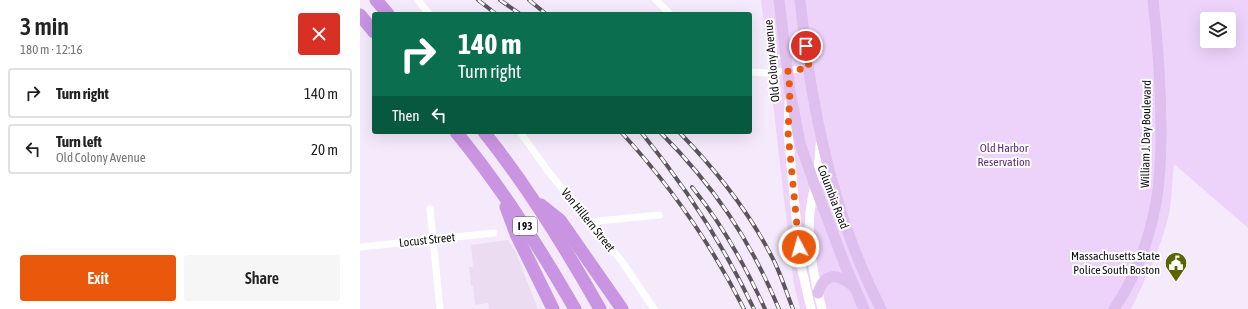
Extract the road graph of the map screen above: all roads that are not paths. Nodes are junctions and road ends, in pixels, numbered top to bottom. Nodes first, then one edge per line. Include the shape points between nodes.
1 (376, 0) edge
2 (418, 0) edge
3 (656, 0) edge
4 (779, 0) edge
5 (800, 0) edge
6 (1153, 0) edge
7 (386, 12) edge
8 (427, 12) edge
9 (668, 12) edge
10 (360, 15) edge
11 (372, 30) edge
12 (809, 68) junction
13 (788, 71) junction
14 (752, 72) edge
15 (790, 91) junction
16 (819, 126) junction
17 (458, 134) edge
18 (485, 134) edge
19 (521, 134) edge
20 (497, 185) junction
21 (815, 186) junction
22 (533, 199) junction
23 (430, 209) dead end
24 (659, 215) dead end
25 (588, 222) junction
26 (494, 233) dead end
27 (433, 240) junction
28 (360, 247) edge
29 (854, 287) junction
30 (818, 293) junction
31 (440, 309) edge
32 (553, 309) edge
33 (575, 309) edge
34 (600, 309) edge
35 (622, 309) edge
36 (654, 309) edge
37 (811, 309) edge
38 (822, 309) edge
39 (864, 309) edge
40 (881, 309) edge
41 (1114, 309) edge

1 - 7 highway
2 - 8 street
3 - 9 street
4 - 13 main road, Old Colony Avenue
5 - 12 main road
6 - 41 main road, William J. Day Boulevard via 1161,84 1159,186 1144,247
10 - 11 highway
12 - 13 street
12 - 16 main road
13 - 14 street
13 - 15 main road, Old Colony Avenue
15 - 21 main road, Columbia Road via 800,143
15 - 37 street, Old Colony Avenue via 788,132 798,238
16 - 21 street via 820,158
16 - 40 main road, Columbia Road via 842,213 862,268
17 - 20 highway, I 93
18 - 22 highway, I 93
19 - 25 street, Von Hillern Street
20 - 32 highway via 516,234
20 - 33 highway, I 93 via 532,236
21 - 29 main road, Columbia Road
21 - 30 street via 809,242
22 - 34 highway, I 93
22 - 35 highway via 560,220
23 - 27 street
24 - 25 street
25 - 36 street, Von Hillern Street via 623,263
26 - 27 street, Locust Street
27 - 28 street, Locust Street
27 - 31 street
29 - 30 main road via 835,276 824,281
29 - 39 main road, Columbia Road
30 - 38 street

